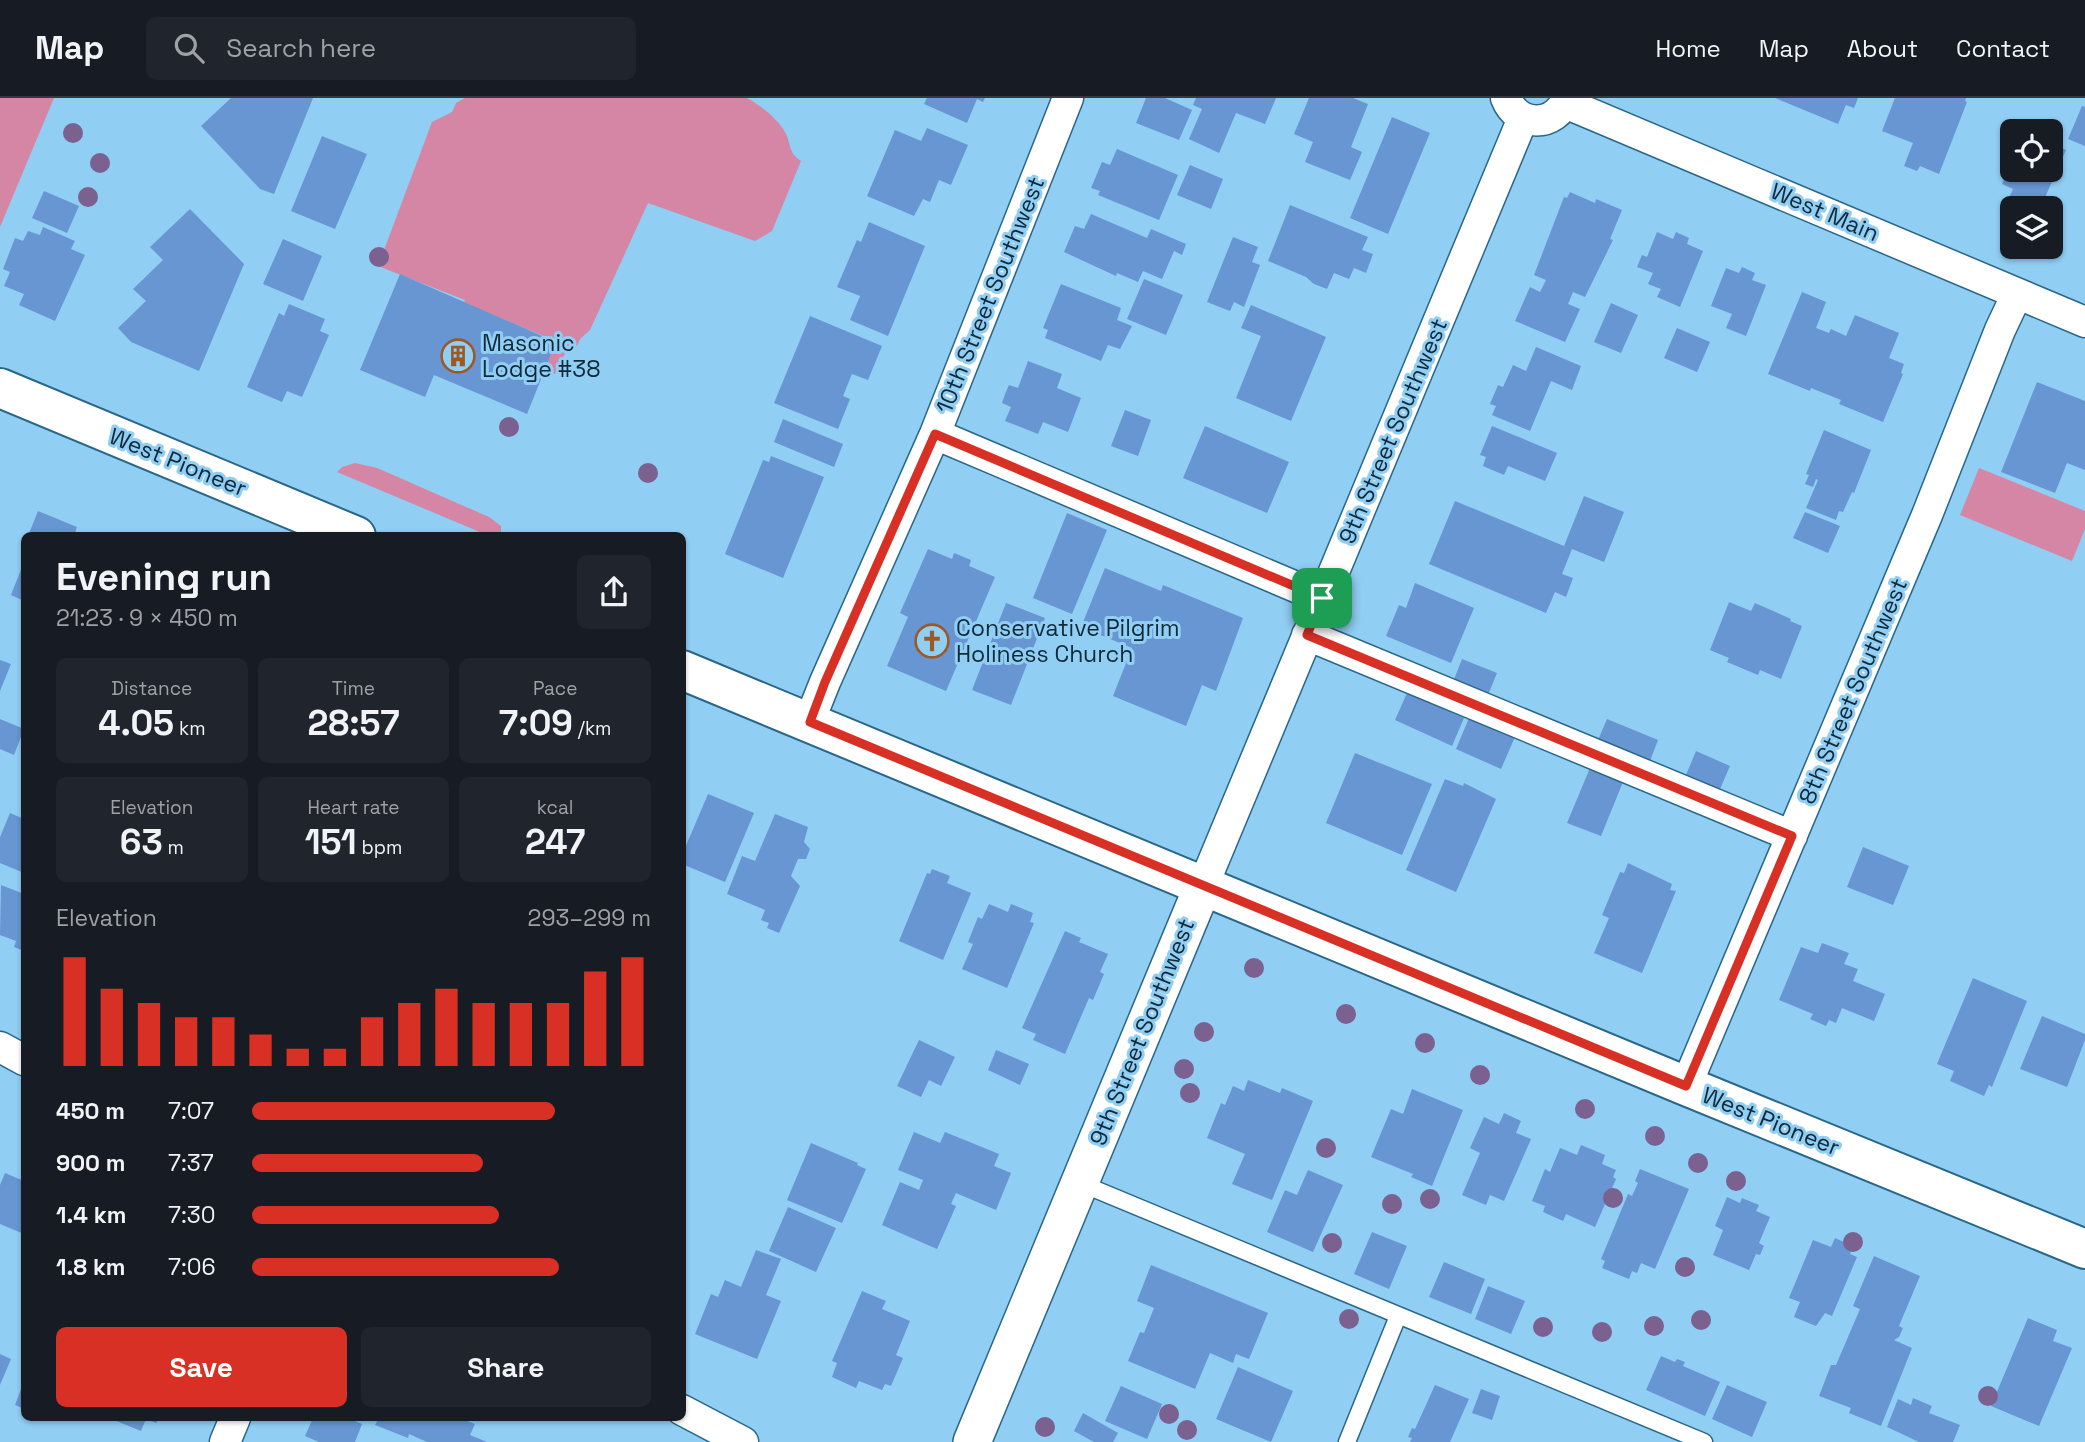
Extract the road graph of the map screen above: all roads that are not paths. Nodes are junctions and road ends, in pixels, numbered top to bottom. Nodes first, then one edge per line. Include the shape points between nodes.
1 (1068, 98) edge
2 (1566, 100) edge
3 (1515, 108) edge
4 (2017, 294) junction
5 (2085, 322) edge
6 (2, 394) edge
7 (935, 434) junction
8 (346, 532) edge
9 (1322, 598) junction
10 (1307, 635) junction
11 (686, 672) edge
12 (810, 722) junction
13 (1792, 836) junction
14 (1203, 886) junction
15 (0, 1047) edge
16 (21, 1058) edge
17 (1686, 1086) junction
18 (1080, 1183) junction
19 (2085, 1249) edge
20 (1398, 1316) junction
21 (686, 1412) edge
22 (234, 1421) edge
23 (225, 1442) edge
24 (743, 1442) edge
25 (972, 1442) edge
26 (1347, 1442) edge
27 (1704, 1442) edge

1 - 7 street, 10th Street Southwest
2 - 3 street via 1548,119 1535,121
2 - 4 street, West Main
3 - 9 street, 9th Street Southwest
4 - 5 street, West Main
4 - 13 street, 8th Street Southwest
6 - 8 main road, West Pioneer
7 - 9 street
7 - 12 street, 10th Street Southwest
9 - 10 street, 9th Street Southwest
10 - 13 street
10 - 14 street, 9th Street Southwest
11 - 12 main road, West Pioneer
12 - 14 main road, West Pioneer
13 - 17 street, 8th Street Southwest
14 - 17 main road, West Pioneer
14 - 18 street, 9th Street Southwest
15 - 16 street
17 - 19 main road, West Pioneer
18 - 20 lane
18 - 25 street, 9th Street Southwest
20 - 26 lane
20 - 27 lane
21 - 24 street
22 - 23 street

